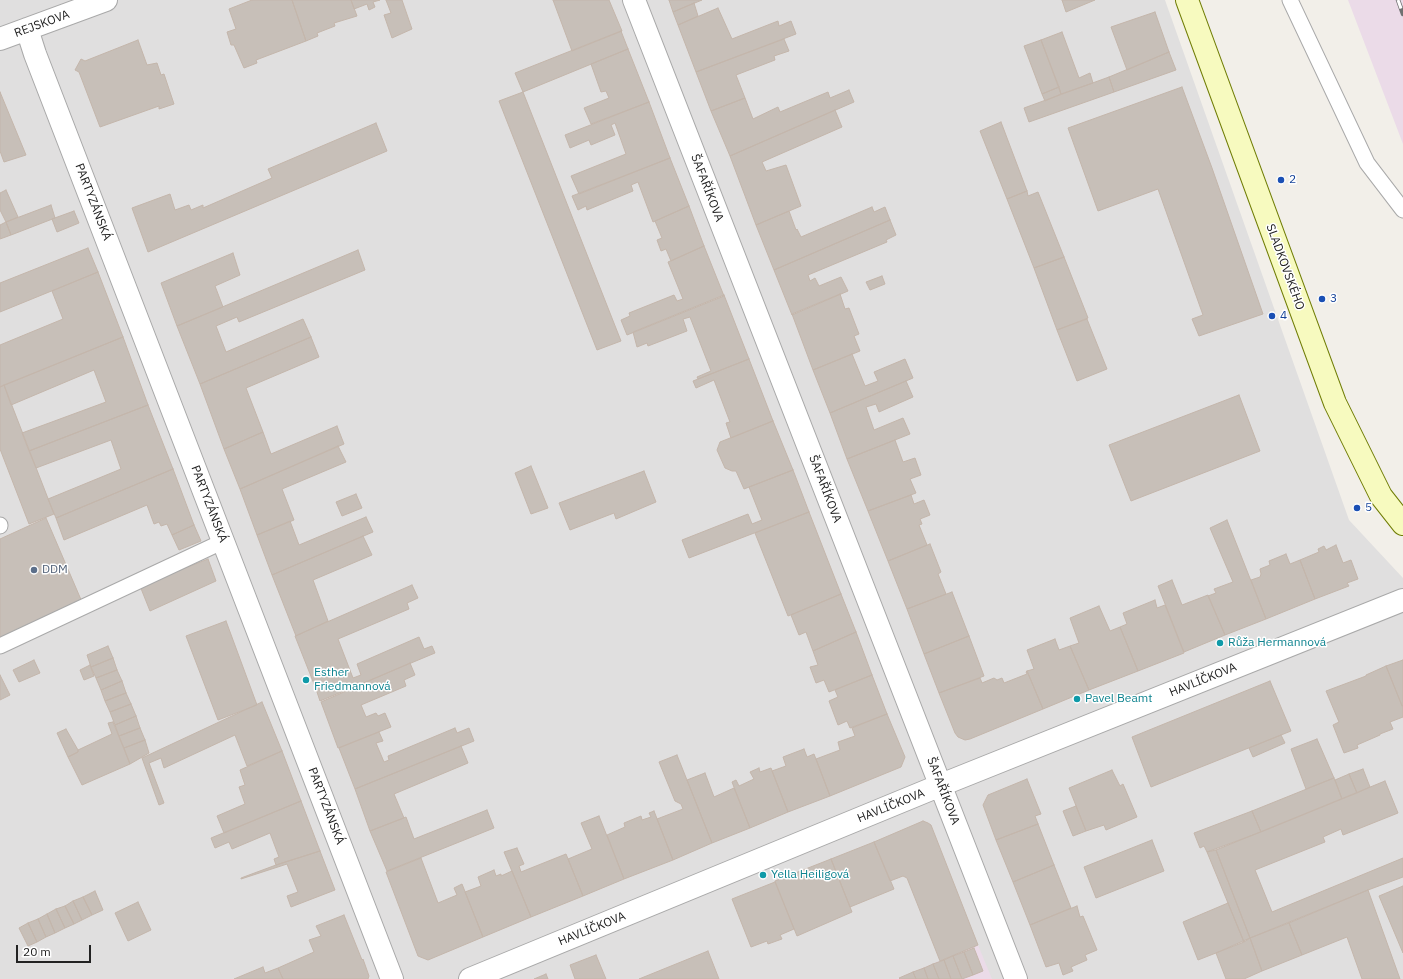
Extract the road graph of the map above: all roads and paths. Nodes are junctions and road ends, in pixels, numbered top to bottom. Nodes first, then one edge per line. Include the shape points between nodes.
1 (106, 0) edge
2 (634, 0) edge
3 (1187, 0) edge
4 (1290, 0) edge
5 (27, 29) junction
6 (0, 39) edge
7 (1403, 210) edge
8 (1403, 524) edge
9 (224, 542) junction
10 (1403, 600) edge
11 (0, 646) edge
12 (941, 786) junction
13 (392, 979) edge
14 (470, 979) edge
15 (1016, 979) edge

1 - 5 street, REJSKOVA
2 - 12 street, ŠAFAŘÍKOVA
3 - 8 street, SLADKOVSKÉHO via 1335,404 1381,496
4 - 7 lane via 1367,163
5 - 6 street, REJSKOVA
5 - 9 street, PARTYZÁNSKÁ
9 - 11 lane
9 - 13 street, PARTYZÁNSKÁ
10 - 12 street, HAVLÍČKOVA
12 - 14 street, HAVLÍČKOVA
12 - 15 street, ŠAFAŘÍKOVA

